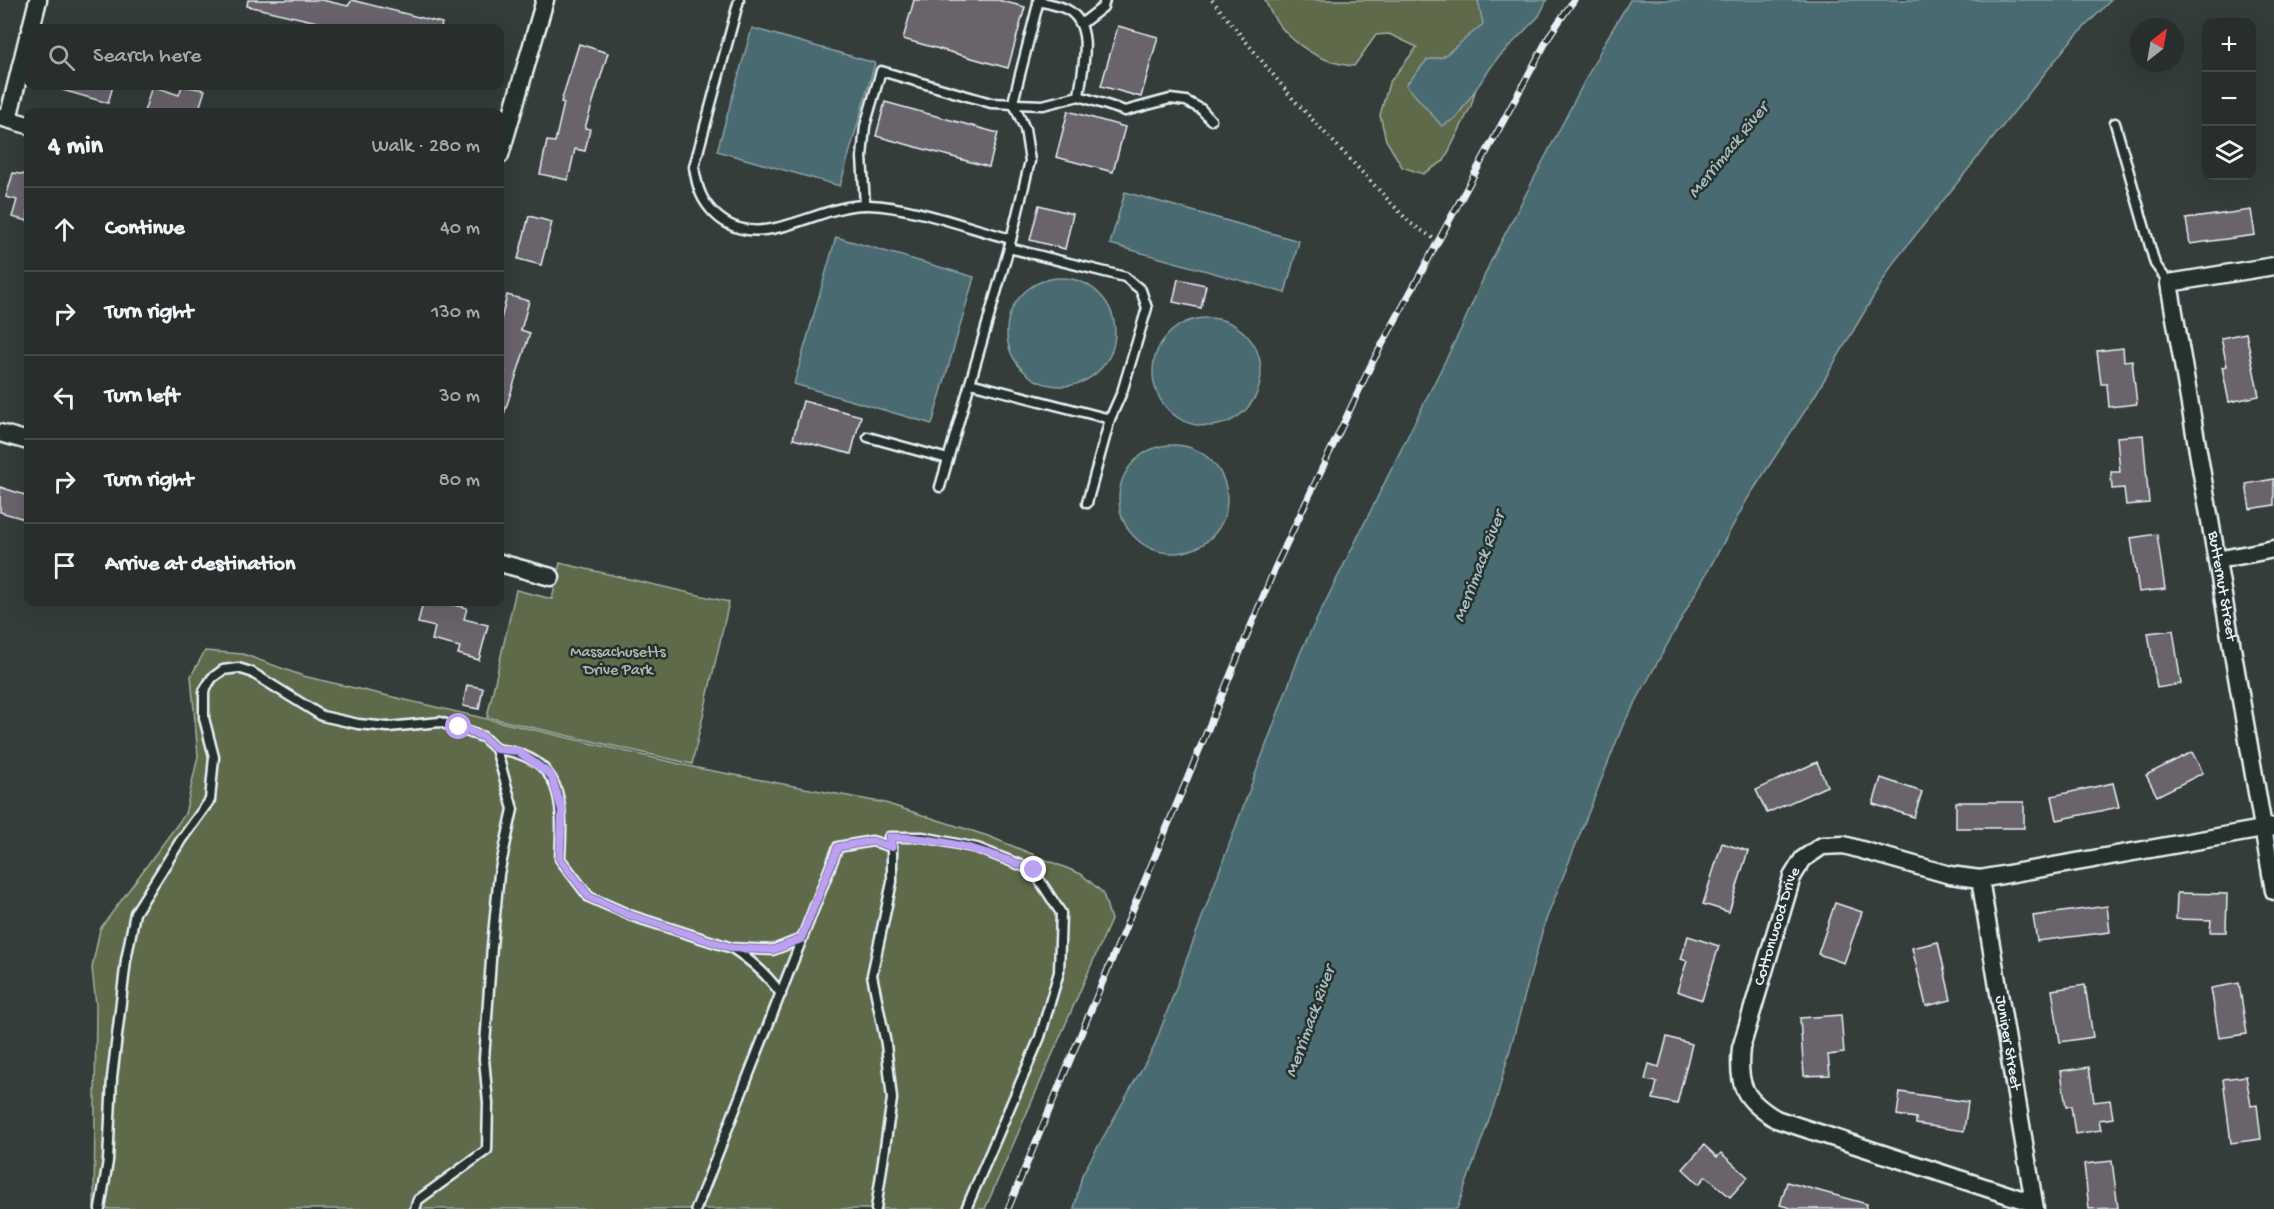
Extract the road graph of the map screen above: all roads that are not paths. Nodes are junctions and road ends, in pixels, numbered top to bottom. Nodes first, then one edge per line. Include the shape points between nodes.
1 (38, 0) edge
2 (739, 0) edge
3 (1039, 0) edge
4 (1105, 0) edge
5 (542, 1) edge
6 (32, 24) edge
7 (1082, 24) junction
8 (24, 50) edge
9 (1079, 96) junction
10 (1013, 102) junction
11 (4, 118) edge
12 (1211, 120) dead end
13 (2115, 123) dead end
14 (24, 124) edge
15 (504, 140) edge
16 (865, 205) junction
17 (1010, 243) junction
18 (2274, 266) edge
19 (2169, 283) junction
20 (970, 383) junction
21 (1110, 419) junction
22 (0, 433) edge
23 (868, 437) dead end
24 (24, 440) edge
25 (948, 459) junction
26 (940, 487) dead end
27 (1087, 503) dead end
28 (2274, 549) edge
29 (2217, 560) junction
30 (504, 564) edge
31 (551, 577) dead end
32 (496, 749) junction
33 (2269, 829) edge
34 (892, 847) junction
35 (1980, 879) junction
36 (2274, 891) edge
37 (801, 939) junction
38 (732, 948) junction
39 (781, 994) junction
40 (2034, 1206) edge
41 (100, 1209) edge
42 (416, 1209) edge
43 (696, 1209) edge
44 (876, 1209) edge
45 (966, 1209) edge

1 - 6 street
2 - 16 lane via 694,167 696,187 706,206 722,221 742,229 766,230
3 - 7 lane via 1067,9
3 - 10 lane
4 - 7 lane
5 - 15 street
7 - 9 lane via 1086,47
8 - 11 street
9 - 10 lane via 1043,105
9 - 12 lane via 1125,111 1170,99 1186,101
10 - 16 lane via 991,103 881,71 865,126
10 - 17 lane via 1025,129 1030,161
11 - 14 street
13 - 19 lane via 2156,264
16 - 17 lane via 889,207
17 - 20 lane
17 - 21 lane via 1125,277 1141,290 1147,308
18 - 19 street
19 - 29 street, Butternut Street
20 - 21 lane
20 - 25 lane
21 - 27 lane
22 - 24 street
23 - 25 lane
25 - 26 lane
28 - 29 street
29 - 33 street, Butternut Street
30 - 31 street
32 - 38 lane via 518,751 551,775 562,810 560,859 589,897 632,916
32 - 41 lane via 483,737 440,722 388,727 322,716 252,672 238,668 223,670 212,678 202,703 214,756 210,800 135,913 112,1078 108,1161
32 - 42 lane via 513,810 499,874 493,936 484,1059 488,1103 486,1150 418,1200
33 - 35 street, Cottonwood Drive
33 - 36 street, Butternut Street
34 - 37 lane via 872,841 838,847
34 - 44 lane via 892,882 872,975 892,1099
34 - 45 lane via 889,837 923,837 978,848 1034,870 1061,913 1059,972 1040,1037
35 - 40 street, Juniper Street
35 - 40 street, Cottonwood Drive via 1950,875 1844,845 1822,846 1803,859 1792,877 1739,1070 1744,1091 1758,1108 1776,1119
37 - 38 lane via 773,950
37 - 39 lane
38 - 39 lane via 753,962
39 - 43 lane

